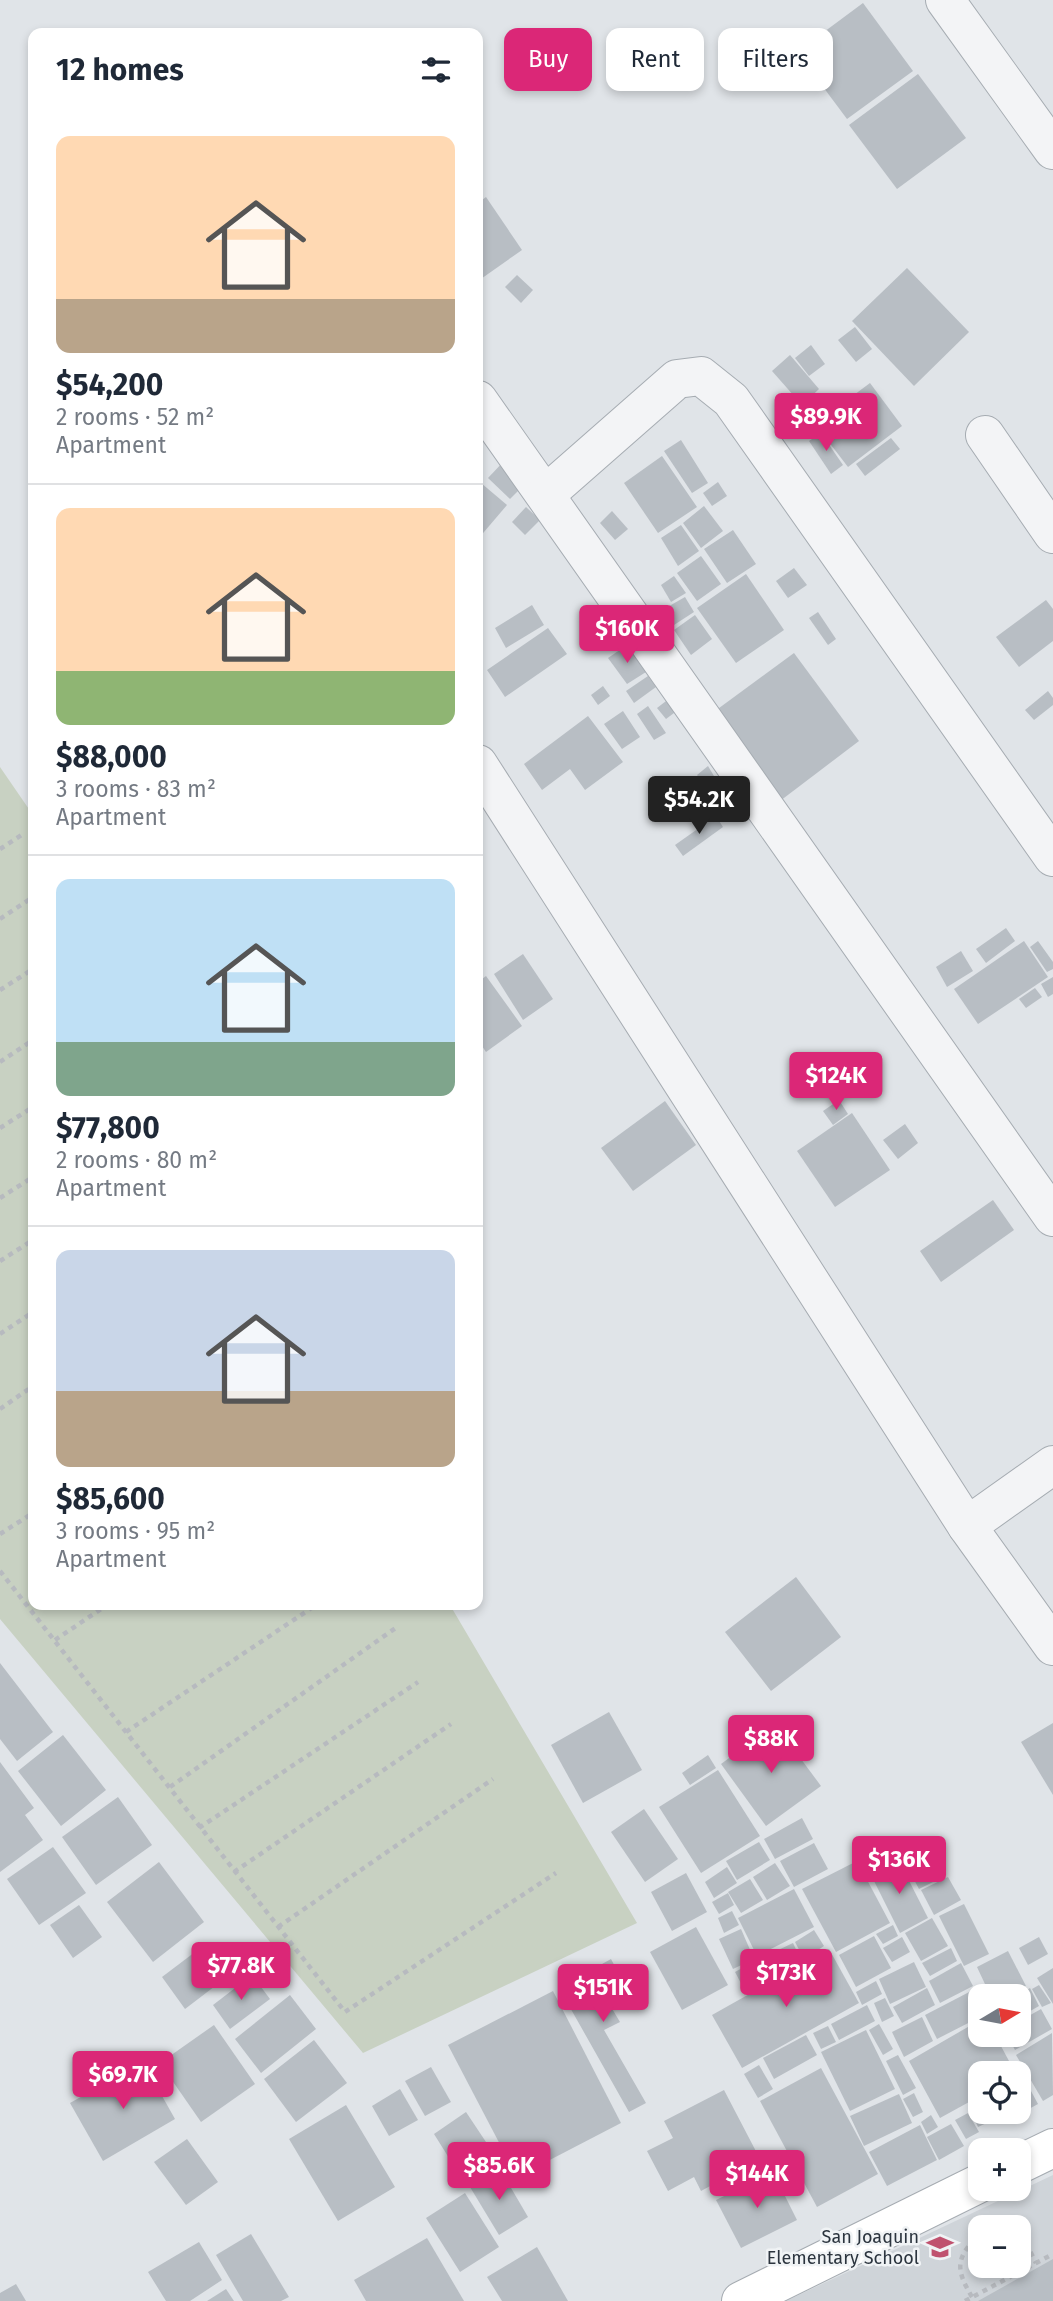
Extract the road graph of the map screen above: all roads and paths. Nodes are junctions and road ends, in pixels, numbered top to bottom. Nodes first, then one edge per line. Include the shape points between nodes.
1 (945, 0) edge
2 (1053, 150) edge
3 (483, 407) edge
4 (985, 435) dead end
5 (546, 494) junction
6 (1053, 534) edge
7 (483, 772) edge
8 (23, 834) dead end
9 (0, 849) edge
10 (1053, 857) edge
11 (28, 900) edge
12 (0, 919) edge
13 (28, 972) edge
14 (0, 990) edge
15 (28, 1043) edge
16 (0, 1062) edge
17 (28, 1110) edge
18 (0, 1128) edge
19 (28, 1180) edge
20 (0, 1198) edge
21 (1053, 1217) edge
22 (28, 1243) edge
23 (0, 1261) edge
24 (28, 1315) edge
25 (0, 1334) edge
26 (28, 1389) edge
27 (0, 1409) edge
28 (1053, 1465) edge
29 (28, 1516) edge
30 (967, 1526) junction
31 (0, 1534) edge
32 (0, 1571) edge
33 (28, 1606) edge
34 (31, 1610) edge
35 (100, 1610) edge
36 (309, 1610) edge
37 (397, 1627) dead end
38 (55, 1640) junction
39 (1053, 1646) edge
40 (418, 1682) dead end
41 (451, 1724) dead end
42 (127, 1732) junction
43 (493, 1779) dead end
44 (170, 1787) junction
45 (199, 1828) junction
46 (234, 1872) junction
47 (556, 1873) dead end
48 (278, 1927) junction
49 (1053, 2148) edge
50 (1031, 2159) edge
51 (968, 2189) edge
52 (968, 2246) edge
53 (1031, 2253) edge
54 (1053, 2254) edge
55 (1036, 2263) junction
56 (972, 2297) junction
57 (741, 2301) edge
58 (965, 2301) edge

1 - 2 street
3 - 5 street
4 - 6 street
5 - 10 street via 677,379 701,376 731,400
5 - 21 street
7 - 30 street
8 - 9 path
11 - 12 path
13 - 14 path
15 - 16 path
17 - 18 path
19 - 20 path
22 - 23 path
24 - 25 path
26 - 27 path
28 - 30 street
29 - 31 path
30 - 39 street
32 - 33 path
34 - 38 path
35 - 38 path
36 - 42 path
37 - 44 path
38 - 42 path
40 - 45 path
41 - 46 path
42 - 44 path
43 - 48 path
44 - 45 path
45 - 46 path
46 - 48 path
47 - 48 path via 345,2012
49 - 50 street
51 - 57 street
52 - 56 path via 960,2276
53 - 55 path
54 - 55 path
55 - 56 path
56 - 58 path

